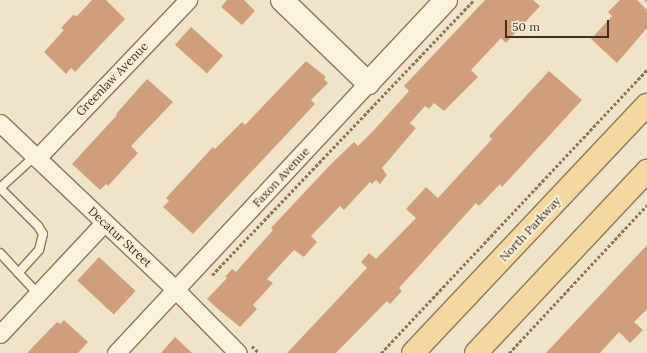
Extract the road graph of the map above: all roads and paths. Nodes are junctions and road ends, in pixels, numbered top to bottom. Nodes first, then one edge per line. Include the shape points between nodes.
1 (188, 0) edge
2 (282, 0) edge
3 (446, 0) edge
4 (474, 0) edge
5 (647, 70) edge
6 (368, 83) junction
7 (647, 105) edge
8 (0, 123) edge
9 (36, 157) junction
10 (647, 170) edge
11 (0, 188) edge
12 (647, 205) edge
13 (104, 223) junction
14 (0, 253) edge
15 (18, 273) junction
16 (208, 279) dead end
17 (176, 290) junction
18 (38, 294) junction
19 (0, 334) edge
20 (116, 353) edge
21 (238, 353) edge
22 (381, 353) edge
23 (413, 353) edge
24 (476, 353) edge
25 (509, 353) edge

1 - 9 street, Greenlaw Avenue
2 - 6 street
3 - 6 street, Faxon Avenue
4 - 16 path
5 - 22 path
6 - 17 street, Faxon Avenue
7 - 23 main road, North Parkway
8 - 9 street, Decatur Street
9 - 11 lane
9 - 13 street, Decatur Street
10 - 24 main road
11 - 15 lane via 43,234 39,250
12 - 25 path
13 - 17 street, Decatur Street
13 - 18 street
14 - 15 lane
15 - 18 lane
17 - 20 street, Faxon Avenue
17 - 21 street, Decatur Street
18 - 19 street

